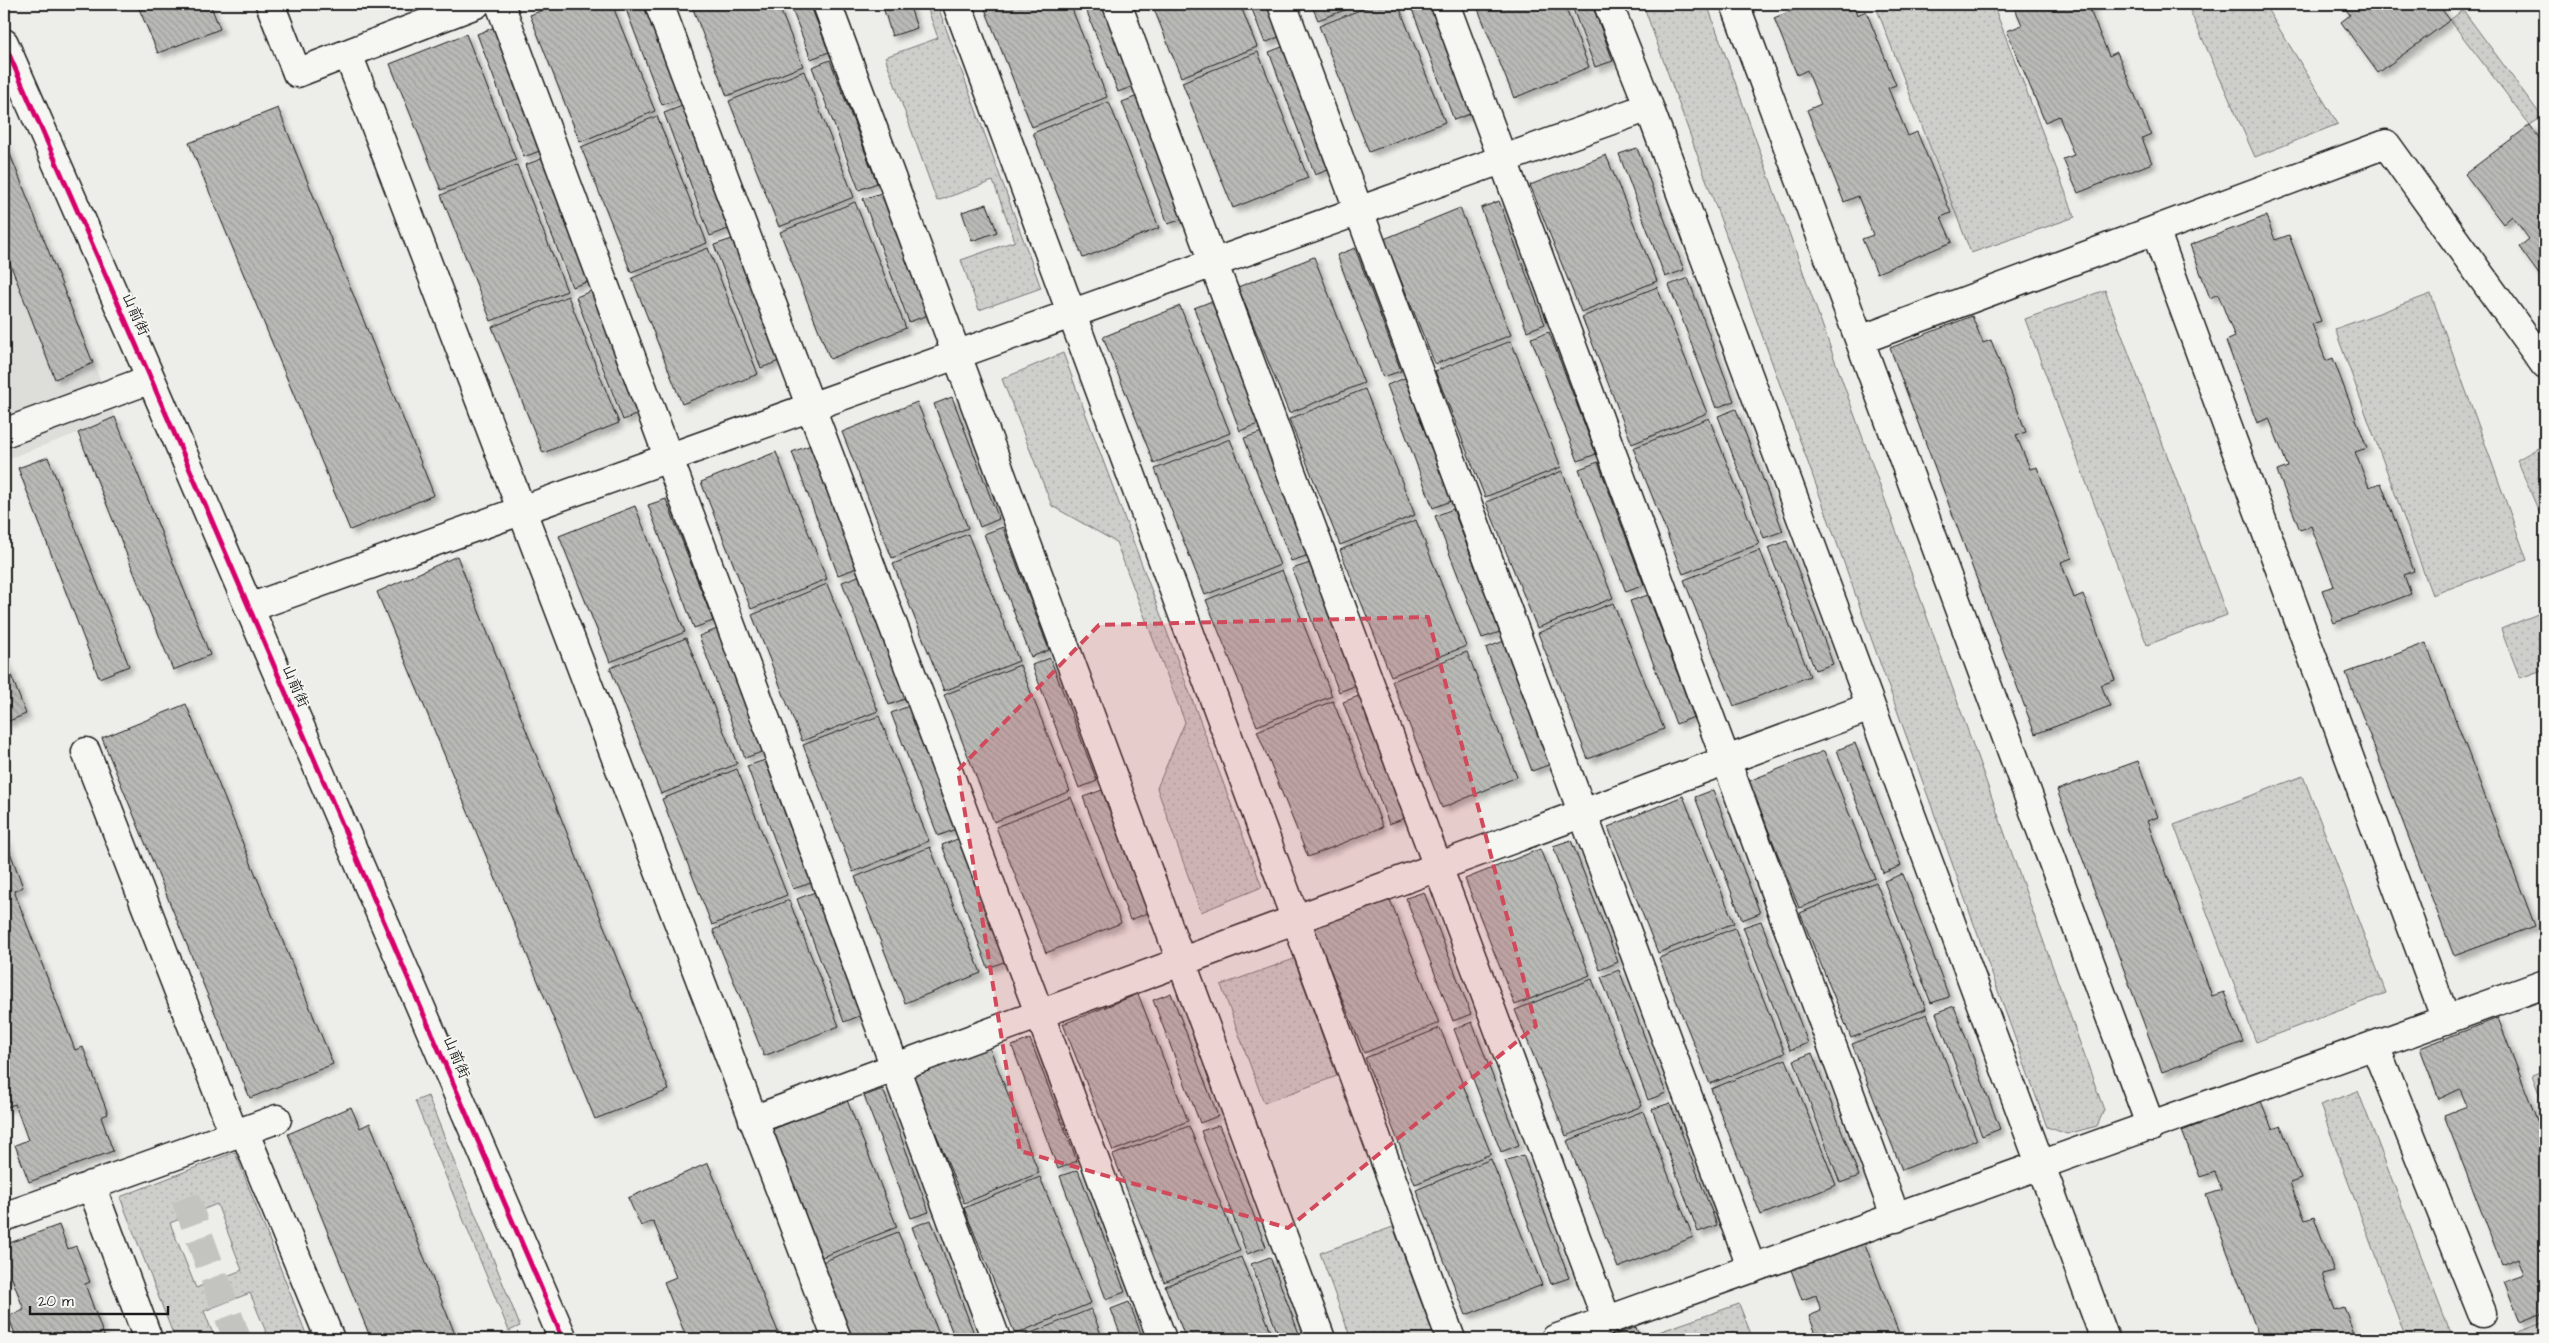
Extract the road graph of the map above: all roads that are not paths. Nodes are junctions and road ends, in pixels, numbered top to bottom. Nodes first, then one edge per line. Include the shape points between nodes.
1 (270, 4) edge
2 (500, 4) edge
3 (659, 4) edge
4 (827, 4) edge
5 (957, 4) edge
6 (1117, 4) edge
7 (1282, 4) edge
8 (1445, 4) edge
9 (1608, 4) edge
10 (1736, 4) edge
11 (462, 6) edge
12 (4, 43) edge
13 (348, 54) junction
14 (15, 103) edge
15 (1649, 107) junction
16 (1503, 160) junction
17 (1359, 212) junction
18 (2155, 230) junction
19 (1213, 264) junction
20 (1072, 314) junction
21 (1860, 340) junction
22 (957, 355) junction
23 (2545, 365) edge
24 (151, 379) junction
25 (811, 407) junction
26 (4, 433) edge
27 (669, 458) junction
28 (521, 510) junction
29 (249, 608) junction
30 (1870, 707) junction
31 (86, 752) dead end
32 (1726, 760) junction
33 (1583, 813) junction
34 (1438, 867) junction
35 (1295, 920) junction
36 (1181, 962) junction
37 (2545, 984) edge
38 (1040, 1014) junction
39 (2446, 1020) junction
40 (2374, 1046) junction
41 (895, 1068) junction
42 (277, 1119) dead end
43 (754, 1120) junction
44 (2151, 1127) junction
45 (239, 1132) junction
46 (2041, 1166) junction
47 (91, 1186) junction
48 (4, 1217) edge
49 (1896, 1218) junction
50 (1752, 1269) junction
51 (2482, 1313) dead end
52 (1607, 1321) junction
53 (148, 1339) edge
54 (330, 1339) edge
55 (562, 1339) edge
56 (837, 1339) edge
57 (996, 1339) edge
58 (1162, 1339) edge
59 (1320, 1339) edge
60 (1451, 1339) edge
61 (1555, 1339) edge
62 (2106, 1339) edge

1 - 13 street via 296,73
2 - 27 street
3 - 25 street
4 - 22 street
5 - 20 street
6 - 19 street
7 - 17 street
8 - 16 street
9 - 15 street
10 - 21 street
11 - 13 street
12 - 14 street, 山前街
13 - 28 street
14 - 24 street, 山前街
15 - 16 street
15 - 30 street
16 - 17 street
16 - 32 street
17 - 19 street
17 - 33 street
18 - 21 street
18 - 23 street via 2386,144
18 - 39 street
19 - 20 street
19 - 34 street
20 - 22 street
20 - 35 street
21 - 44 street
22 - 25 street
22 - 36 street
24 - 26 street
24 - 29 street, 山前街
25 - 27 street
25 - 38 street
27 - 28 street
27 - 41 street
28 - 29 street
28 - 43 street
29 - 55 street, 山前街
30 - 32 street
30 - 46 street
31 - 45 street
32 - 33 street
32 - 49 street
33 - 34 street
33 - 50 street
34 - 35 street
34 - 52 street
35 - 36 street
35 - 60 street
36 - 38 street
36 - 59 street
37 - 39 street
38 - 41 street
38 - 58 street
39 - 40 street
40 - 44 street
40 - 51 street
41 - 43 street
41 - 57 street
42 - 45 street
43 - 56 street
44 - 46 street
45 - 47 street
45 - 54 street
46 - 49 street
46 - 62 street
47 - 48 street
47 - 53 street
49 - 50 street
50 - 52 street
52 - 61 street

